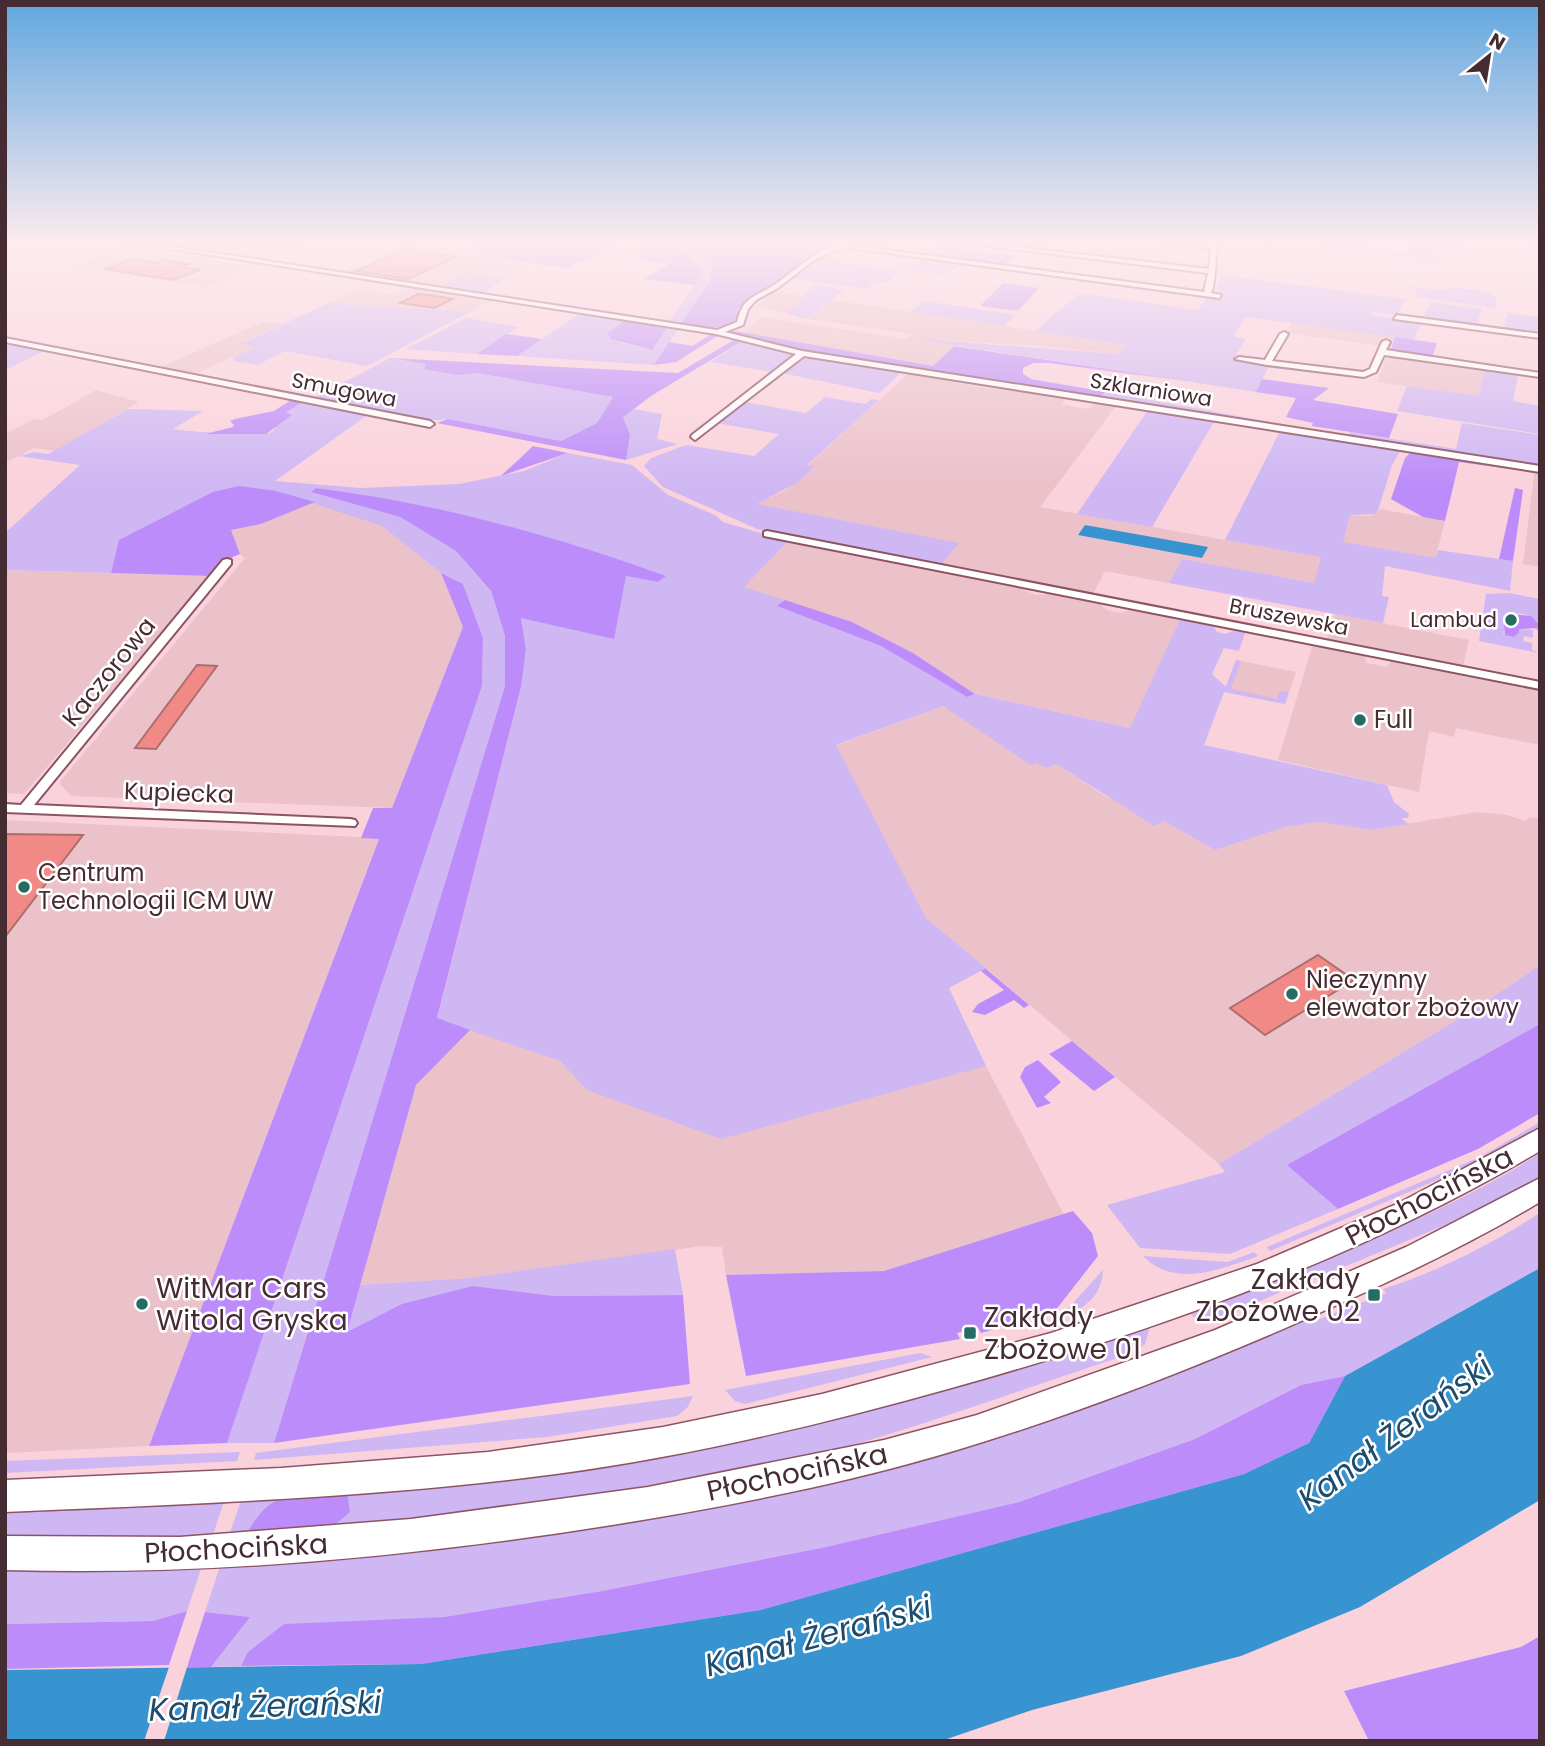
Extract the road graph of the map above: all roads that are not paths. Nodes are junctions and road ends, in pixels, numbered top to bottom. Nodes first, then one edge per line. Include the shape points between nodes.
1 (654, 322) edge
2 (740, 322) edge
3 (1436, 322) edge
4 (716, 332) junction
5 (1284, 334) dead end
6 (1540, 337) edge
7 (5, 340) edge
8 (1386, 342) dead end
9 (1382, 352) junction
10 (802, 353) junction
11 (1239, 359) dead end
12 (1267, 363) junction
13 (1540, 375) edge
14 (430, 424) dead end
15 (695, 437) dead end
16 (1540, 469) edge
17 (767, 534) dead end
18 (227, 562) dead end
19 (1540, 686) edge
20 (5, 808) edge
21 (24, 809) junction
22 (350, 823) dead end
23 (1540, 1138) edge
24 (1540, 1189) edge
25 (5, 1496) edge
26 (5, 1553) edge

1 - 4 street, Szklarniowa
2 - 4 street
3 - 6 street
4 - 10 street, Szklarniowa
5 - 12 street
7 - 14 street, Smugowa
8 - 9 street
9 - 12 street via 1373,370 1364,375
9 - 13 street
10 - 15 street
10 - 16 street, Szklarniowa
11 - 12 street
17 - 19 street, Bruszewska
18 - 21 street, Kaczorowa
20 - 21 street, Kupiecka
21 - 22 street, Kupiecka
23 - 25 main road, Płochocińska via 1390,1220 1177,1308 858,1401 713,1433 558,1459 405,1475
24 - 26 main road, Płochocińska via 1480,1223 1238,1335 943,1440 729,1489 567,1517 393,1538 197,1553

